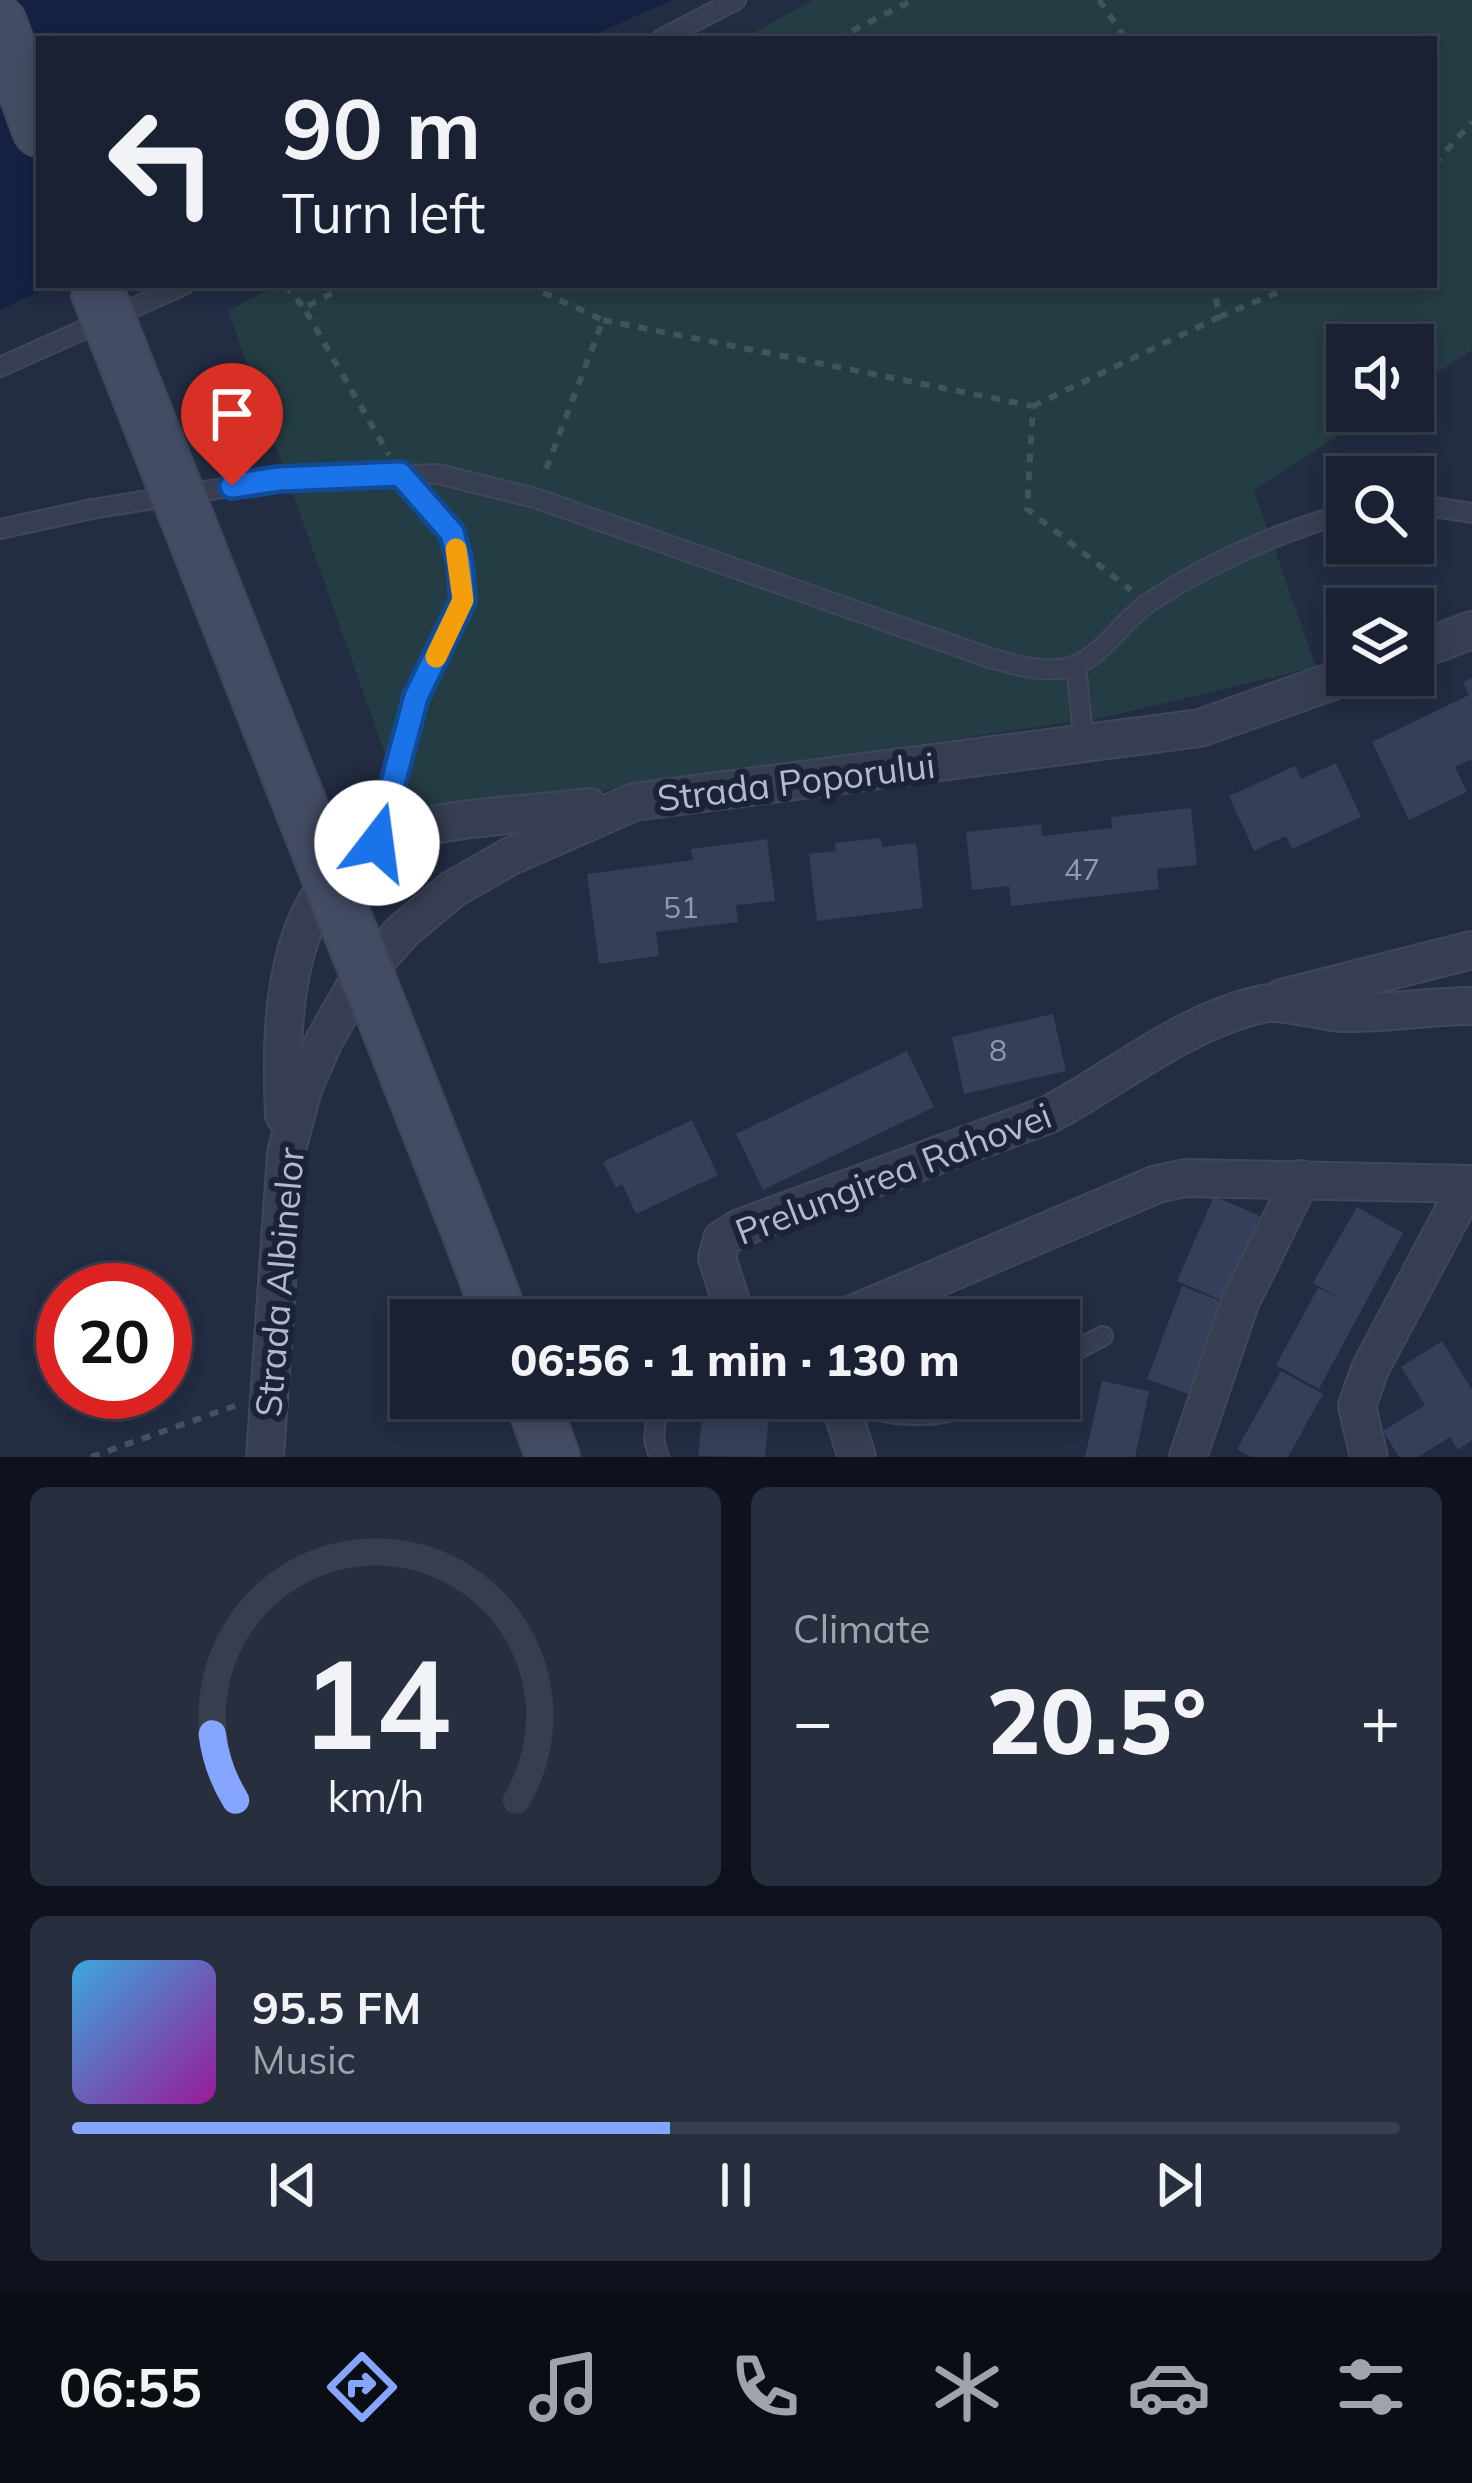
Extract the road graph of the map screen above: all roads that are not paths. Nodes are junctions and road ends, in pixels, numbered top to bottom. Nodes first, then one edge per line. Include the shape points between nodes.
1 (736, 0) edge
2 (0, 23) edge
3 (667, 36) edge
4 (36, 122) edge
5 (96, 288) edge
6 (177, 288) edge
7 (0, 368) edge
8 (400, 474) junction
9 (1434, 507) edge
10 (1472, 512) edge
11 (1326, 521) edge
12 (0, 529) edge
13 (1472, 629) edge
14 (1434, 644) edge
15 (1076, 665) junction
16 (1326, 683) edge
17 (1084, 745) junction
18 (634, 802) junction
19 (377, 843) junction
20 (1472, 950) edge
21 (1267, 1002) junction
22 (1472, 1006) edge
23 (323, 1041) joint
24 (286, 1153) junction
25 (1300, 1179) junction
26 (1470, 1184) edge
27 (494, 1299) edge
28 (730, 1299) edge
29 (888, 1299) edge
30 (1103, 1336) dead end
31 (1080, 1348) edge
32 (539, 1419) edge
33 (656, 1419) edge
34 (845, 1419) edge
35 (265, 1457) edge
36 (553, 1457) edge
37 (659, 1457) edge
38 (857, 1457) edge
39 (1188, 1457) edge
40 (1369, 1457) edge

1 - 3 lane
2 - 4 main road
5 - 27 main road, bridge
6 - 7 lane
8 - 12 lane via 279,479
8 - 15 lane via 438,474 535,498 990,658 1027,668
8 - 19 lane via 452,533 463,600 416,697
9 - 10 lane
11 - 15 lane via 1148,603
13 - 14 street
15 - 17 lane
16 - 17 street, Strada Poporului via 1200,728
17 - 18 street, Strada Poporului
18 - 19 street via 440,826
18 - 23 street, Strada Poporului via 453,889 358,981
19 - 24 street via 328,882 297,944 283,1085
20 - 21 street, Prelungirea Rahovei
21 - 22 street, Prelungirea Rahovei via 1346,1013
21 - 28 street, Prelungirea Rahovei via 1158,1046 1034,1121 740,1228 722,1239 717,1258
23 - 24 street, Strada Albinelor
24 - 35 street, Strada Albinelor
25 - 26 street
25 - 29 street via 1157,1184
25 - 39 street via 1240,1304
26 - 40 street via 1370,1369 1358,1406
30 - 31 lane
32 - 36 main road
33 - 37 lane
34 - 38 street

